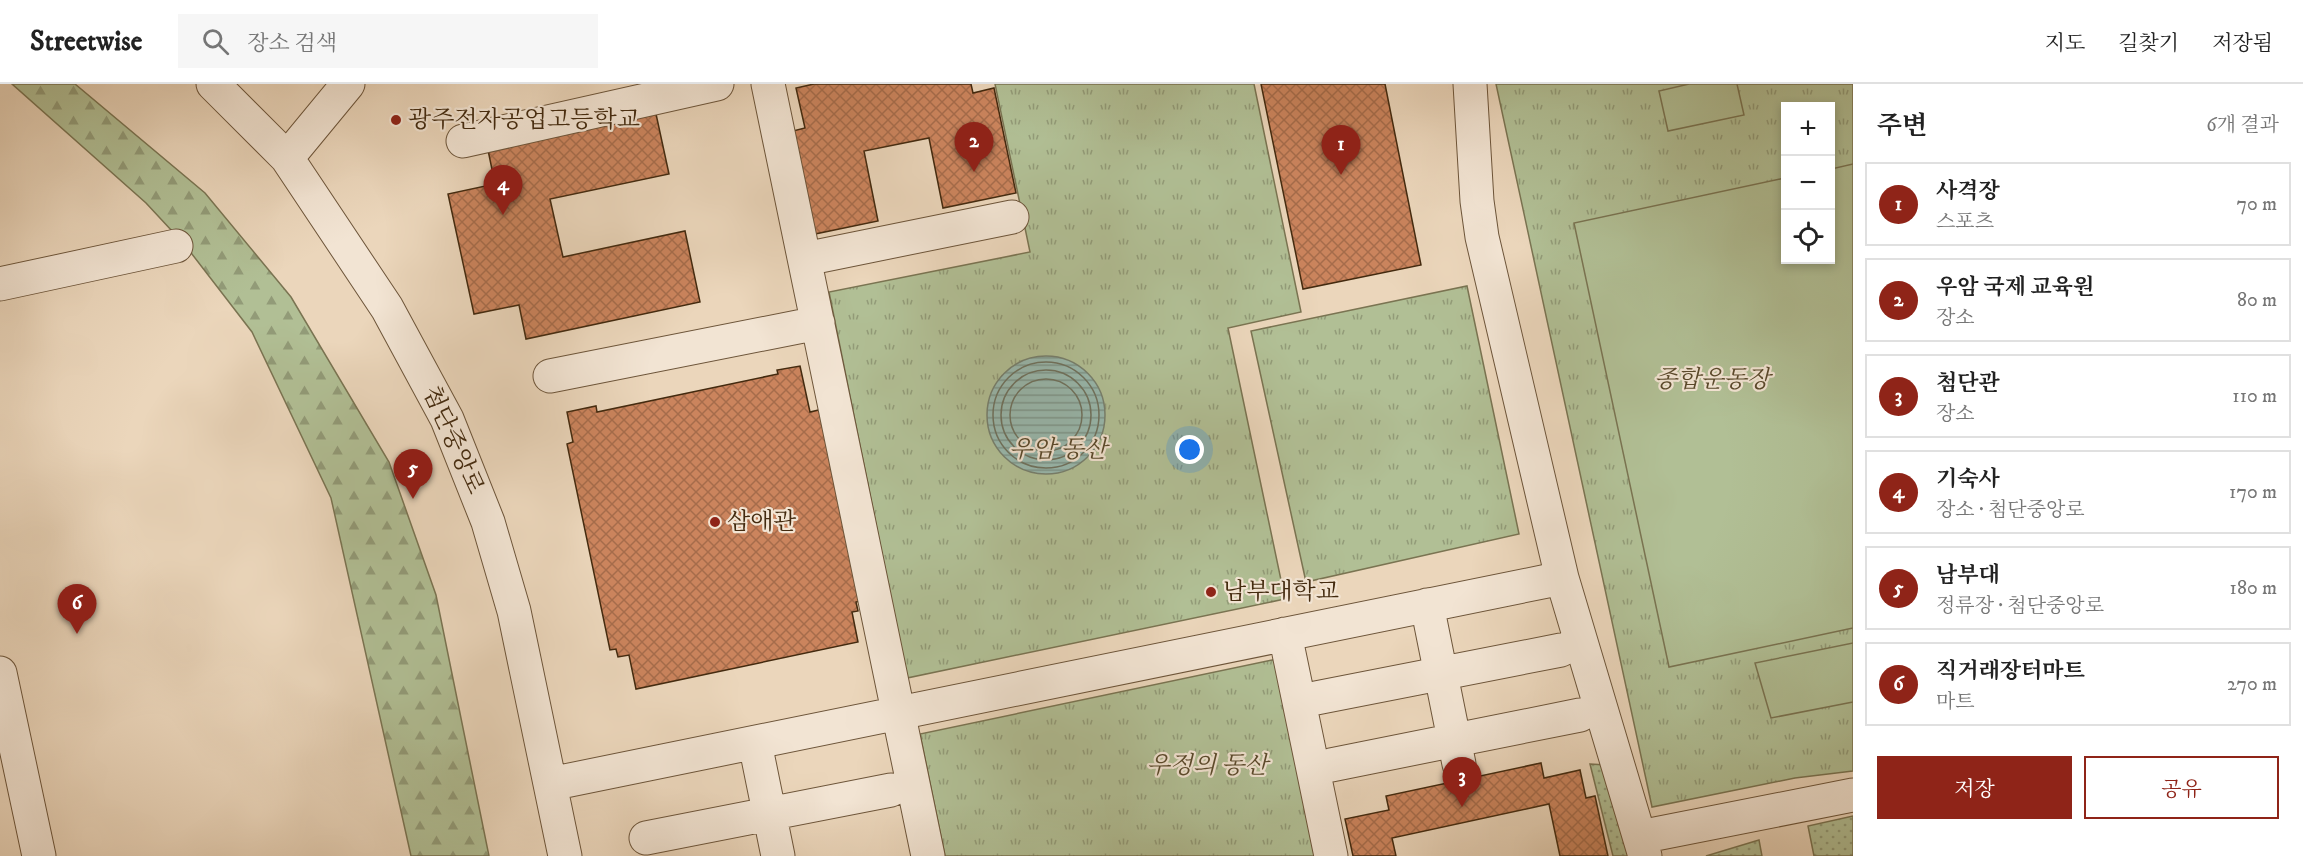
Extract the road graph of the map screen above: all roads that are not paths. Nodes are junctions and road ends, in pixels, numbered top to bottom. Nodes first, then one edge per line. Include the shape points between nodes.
1 (213, 84) edge
2 (348, 84) edge
3 (717, 84) edge
4 (768, 84) edge
5 (1470, 84) edge
6 (463, 141) dead end
7 (287, 158) junction
8 (1012, 217) dead end
9 (176, 246) dead end
10 (804, 260) junction
11 (0, 284) edge
12 (818, 323) junction
13 (550, 376) dead end
14 (1562, 578) junction
15 (1427, 605) junction
16 (1285, 634) junction
17 (1561, 650) dead end
18 (0, 674) edge
19 (1441, 674) junction
20 (1316, 698) dead end
21 (899, 714) junction
22 (1580, 715) dead end
23 (754, 743) junction
24 (1457, 752) junction
25 (1331, 765) dead end
26 (550, 784) junction
27 (891, 790) dead end
28 (1853, 795) edge
29 (769, 814) junction
30 (646, 838) dead end
31 (1642, 847) edge
32 (39, 856) edge
33 (565, 856) edge
34 (778, 856) edge
35 (928, 856) edge
36 (1332, 856) edge

1 - 7 street, 첨단중앙로
2 - 7 street
3 - 6 street
4 - 10 street
5 - 14 street via 1482,237
7 - 26 street, 첨단중앙로 via 387,308 447,419 488,522 514,611
8 - 10 street
9 - 11 street
10 - 12 street
12 - 13 street
12 - 21 street
14 - 15 street
14 - 31 street
15 - 16 street
15 - 19 street
16 - 21 street
16 - 36 street
17 - 19 street
18 - 32 street
19 - 20 street
19 - 24 street
21 - 23 street
21 - 35 street
22 - 24 street
23 - 26 street
23 - 29 street
24 - 25 street
26 - 33 street, 첨단중앙로
27 - 29 street
28 - 31 street
29 - 30 street
29 - 34 street

